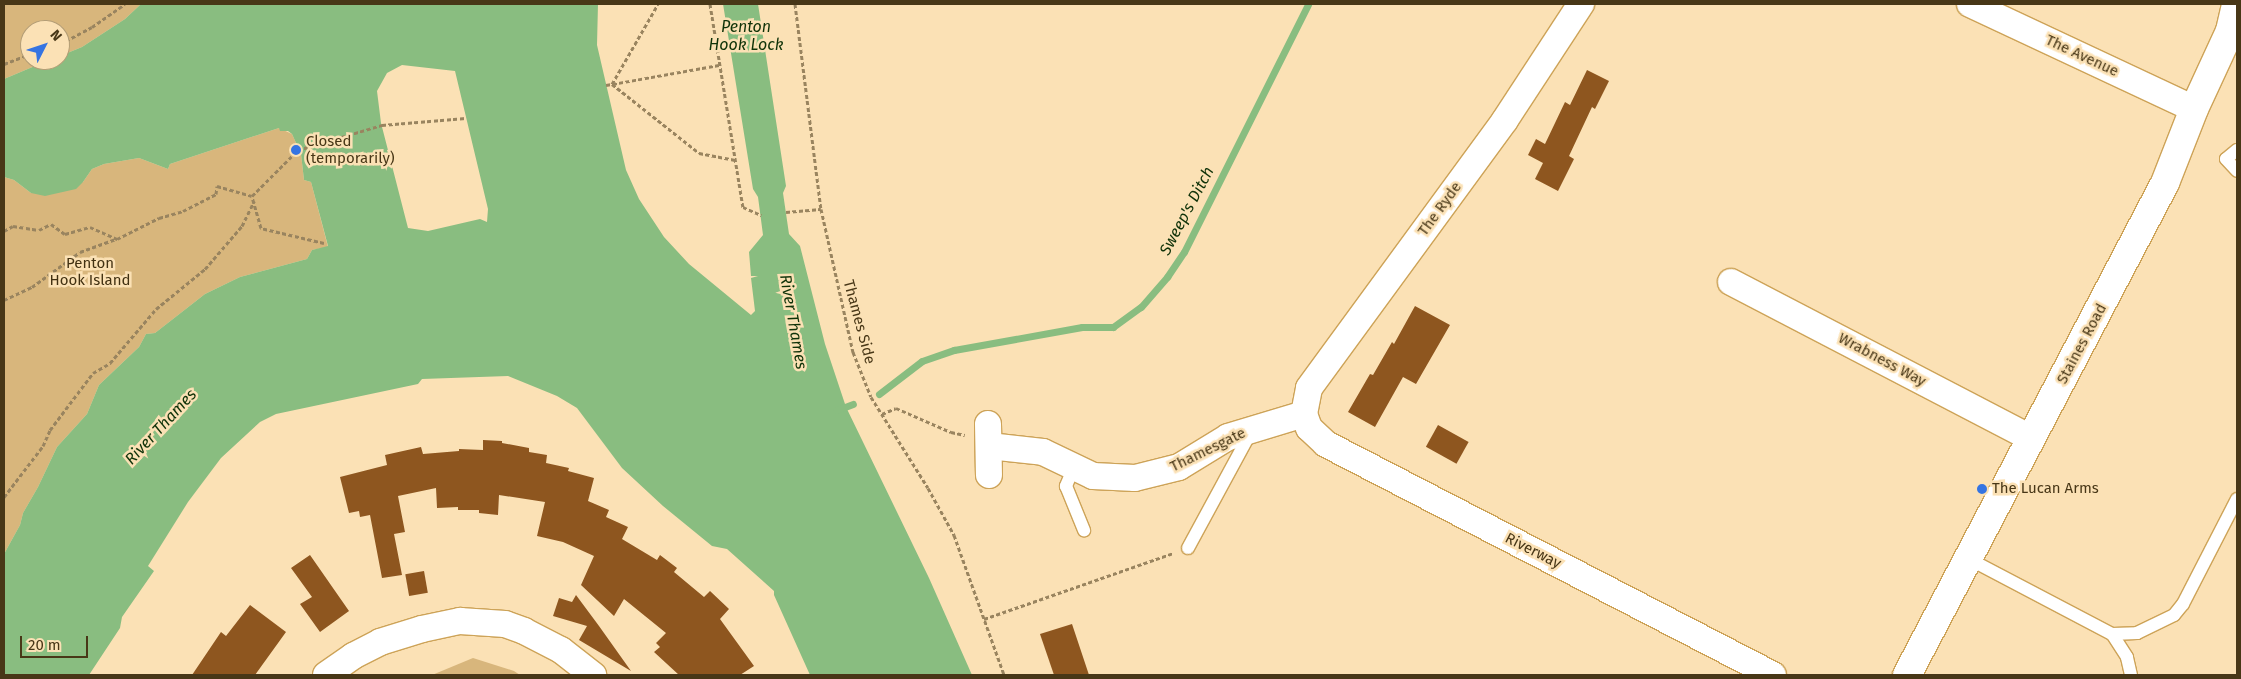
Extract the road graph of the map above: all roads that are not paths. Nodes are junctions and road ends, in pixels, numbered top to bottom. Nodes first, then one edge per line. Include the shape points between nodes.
1 (1581, 4) edge
2 (1970, 4) edge
3 (2236, 4) edge
4 (2194, 108) junction
5 (2237, 150) edge
6 (2237, 171) edge
7 (1731, 281) dead end
8 (1304, 414) junction
9 (1254, 428) junction
10 (2032, 439) junction
11 (1074, 467) junction
12 (989, 475) dead end
13 (2237, 499) edge
14 (1084, 530) dead end
15 (1188, 548) road end
16 (1969, 559) junction
17 (2112, 634) junction
18 (326, 675) edge
19 (593, 675) edge
20 (1774, 675) edge
21 (1907, 675) edge
22 (2131, 675) edge

1 - 8 street, The Ryde via 1505,120 1309,388
2 - 4 street, The Avenue
3 - 4 main road, Staines Road via 2230,31
4 - 10 main road, Staines Road via 2165,183
5 - 6 lane via 2226,159
7 - 10 street, Wrabness Way
8 - 9 street, Thamesgate
8 - 20 street, Riverway via 1309,428 1326,444
9 - 11 street, Thamesgate via 1228,438 1179,467 1135,478 1093,476
9 - 15 lane, Thamesgate
10 - 16 main road, Staines Road
11 - 12 street, Thamesgate via 1043,452 988,435
11 - 14 lane via 1066,486
13 - 17 lane via 2174,616 2137,633
16 - 17 lane
16 - 21 main road, Staines Road
17 - 22 lane via 2126,657
18 - 19 street via 380,642 460,621 504,624 524,631 560,650

